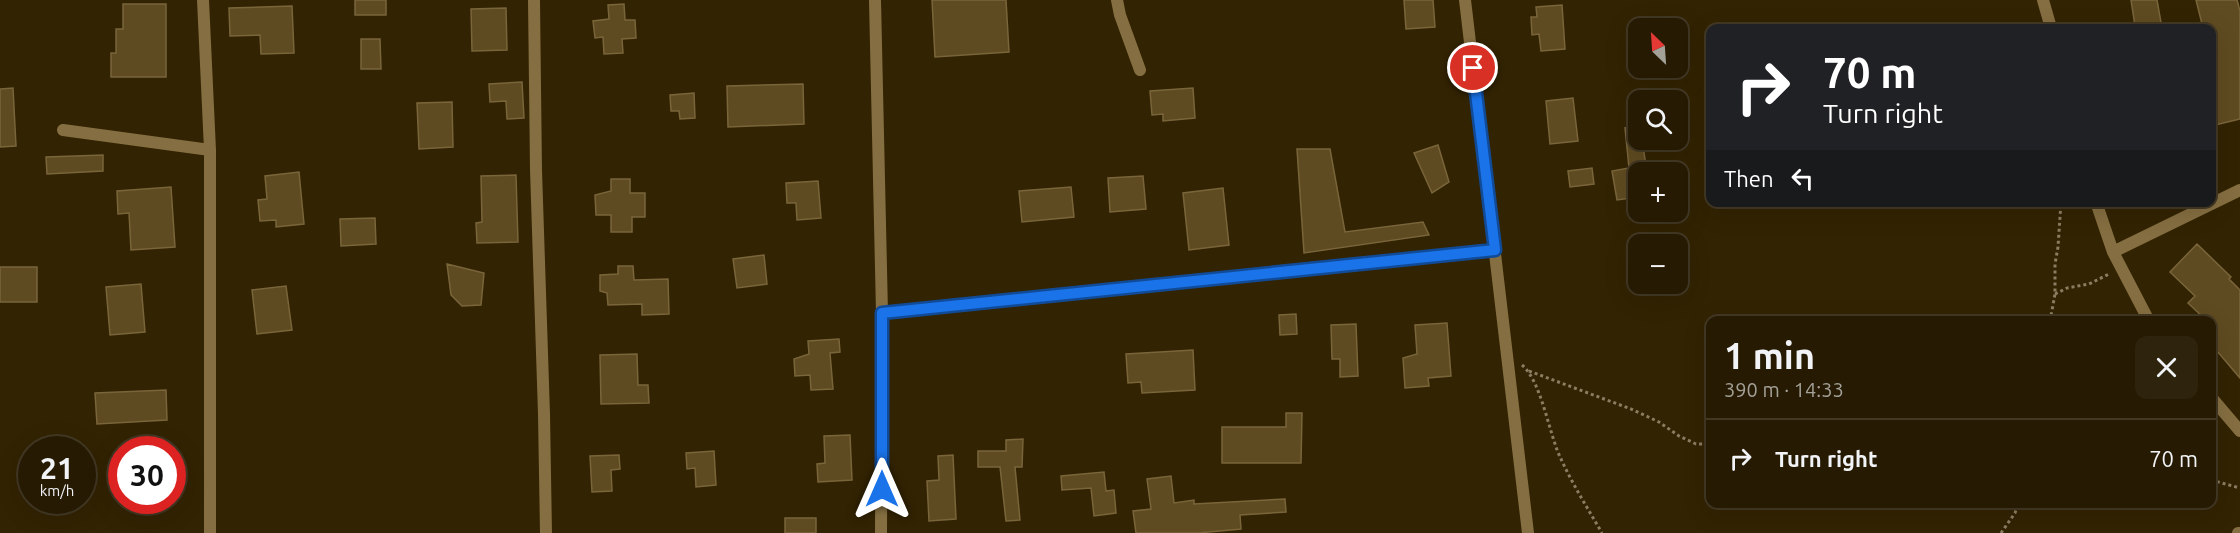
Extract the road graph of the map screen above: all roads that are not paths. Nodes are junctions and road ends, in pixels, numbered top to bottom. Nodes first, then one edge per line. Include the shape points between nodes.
1 (202, 0) edge
2 (534, 0) edge
3 (875, 0) edge
4 (1116, 0) edge
5 (1465, 0) edge
6 (2043, 0) edge
7 (2050, 24) edge
8 (1140, 70) dead end
9 (63, 130) dead end
10 (210, 150) junction
11 (2240, 190) edge
12 (2216, 202) edge
13 (2098, 207) edge
14 (2205, 207) edge
15 (1495, 250) junction
16 (2114, 252) junction
17 (882, 313) junction
18 (2146, 316) edge
19 (2216, 403) edge
20 (2240, 431) edge
21 (210, 533) edge
22 (546, 533) edge
23 (881, 533) edge
24 (1528, 533) edge

1 - 10 street
2 - 22 street
3 - 17 street
4 - 8 street
5 - 15 street
6 - 7 street
9 - 10 street
10 - 21 street
11 - 12 street
13 - 16 street
14 - 16 street
15 - 17 street
15 - 24 street
16 - 18 street
17 - 23 street
19 - 20 street

